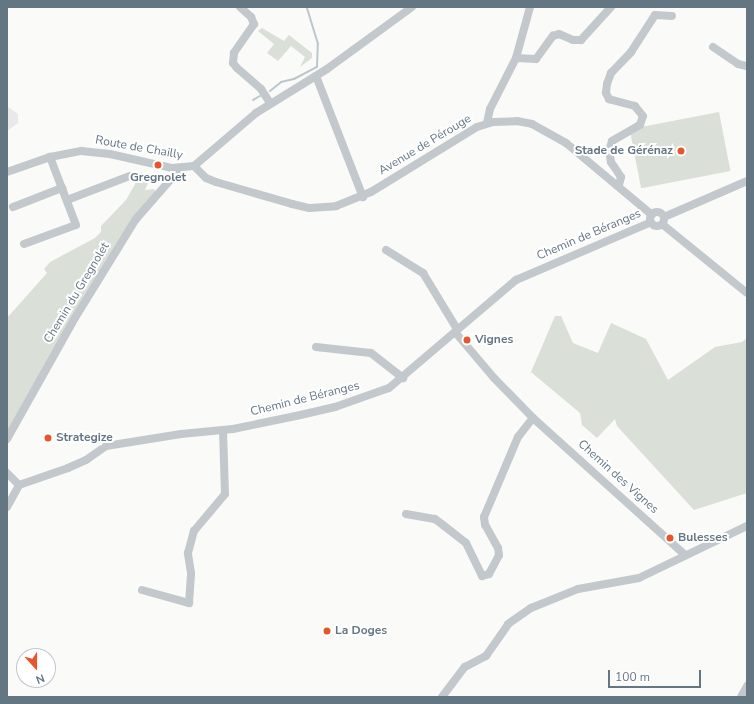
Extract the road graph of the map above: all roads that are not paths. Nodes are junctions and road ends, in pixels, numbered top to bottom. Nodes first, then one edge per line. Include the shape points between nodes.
1 (240, 7) edge
2 (412, 7) edge
3 (530, 7) edge
4 (611, 7) edge
5 (672, 16) dead end
6 (713, 47) dead end
7 (516, 58) junction
8 (747, 66) edge
9 (316, 76) junction
10 (270, 103) junction
11 (487, 123) junction
12 (50, 157) junction
13 (194, 166) junction
14 (180, 169) junction
15 (7, 172) edge
16 (130, 176) dead end
17 (747, 181) edge
18 (618, 185) junction
19 (62, 188) junction
20 (363, 197) junction
21 (66, 200) junction
22 (13, 207) dead end
23 (651, 218) junction
24 (663, 220) junction
25 (24, 244) dead end
26 (386, 250) dead end
27 (747, 293) edge
28 (456, 331) junction
29 (316, 346) dead end
30 (403, 378) junction
31 (533, 418) junction
32 (223, 430) junction
33 (7, 439) edge
34 (7, 472) edge
35 (19, 485) junction
36 (7, 507) edge
37 (406, 514) dead end
38 (747, 526) edge
39 (685, 555) junction
40 (142, 590) dead end
41 (747, 686) edge
42 (442, 697) edge
43 (741, 697) edge

1 - 10 street via 251,17 254,24 234,53 233,63 261,89
2 - 9 street, Route de Chailly
3 - 7 street
4 - 7 street via 581,40 573,40 559,34 553,36 536,59
5 - 18 street via 655,15 632,52 611,73 607,84 606,93 609,99 635,106 643,116 640,125 612,141 609,151 611,162 621,177
6 - 8 street via 738,64
7 - 11 street via 490,109
9 - 10 street, Route de Chailly
9 - 20 street
10 - 13 street, Route de Chailly
11 - 18 street, Avenue de Pérouge via 503,121 532,124 566,143
11 - 20 street, Avenue de Pérouge via 464,134
12 - 14 street, Route de Chailly via 81,151 95,152
12 - 15 street, Route de Chailly
12 - 19 street
13 - 14 street, Route de Chailly
13 - 20 street, Avenue de Pérouge via 206,178 216,182 292,204 323,208 350,203
14 - 33 street, Chemin du Gregnolet via 136,219 75,318
16 - 21 street
17 - 24 street
18 - 23 street, Avenue de Pérouge
19 - 21 street
19 - 22 street
21 - 25 street via 76,225
23 - 24 street via 657,212
23 - 24 street via 656,226
23 - 28 street, Chemin de Béranges via 516,280
24 - 27 street
26 - 28 street, Chemin des Vignes via 423,273
28 - 30 street, Chemin de Béranges
28 - 31 street, Chemin des Vignes via 494,378
29 - 30 street via 371,353
30 - 32 street, Chemin de Béranges via 389,388 335,407
31 - 37 street via 518,437 484,517 485,525 498,548 499,555 489,574 482,576 466,543 435,519
31 - 39 street, Chemin des Vignes
32 - 35 street, Chemin de Béranges via 106,446 86,460
32 - 40 street via 225,494 194,531 188,553 191,573 189,603
34 - 35 street
35 - 36 street
38 - 39 street
39 - 42 street via 639,578 578,589 531,608 508,624 486,656 465,667
41 - 43 street

